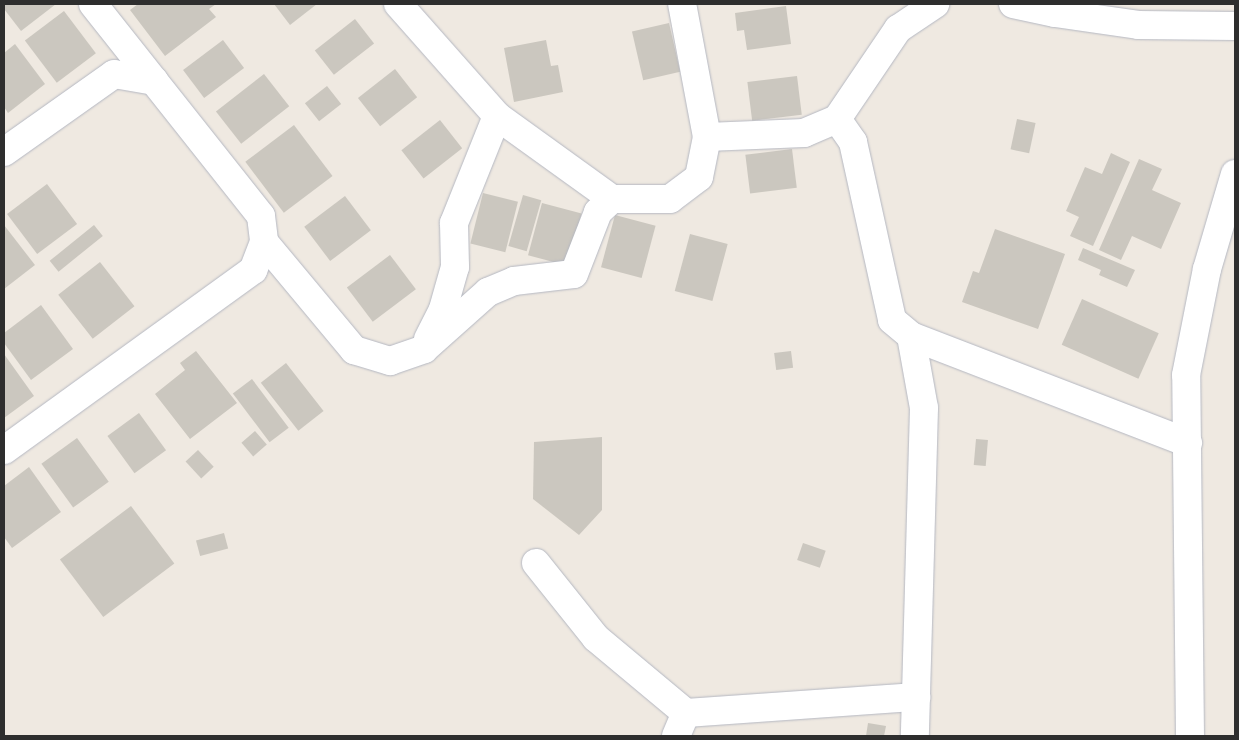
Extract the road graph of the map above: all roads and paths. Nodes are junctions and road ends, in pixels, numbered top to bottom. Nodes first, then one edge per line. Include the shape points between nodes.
1 (93, 4) edge
2 (398, 4) edge
3 (682, 4) edge
4 (935, 4) edge
5 (1013, 4) edge
6 (1235, 26) edge
7 (154, 81) junction
8 (497, 116) junction
9 (837, 119) junction
10 (707, 137) junction
11 (4, 152) edge
12 (1235, 174) edge
13 (612, 199) junction
14 (264, 242) junction
15 (911, 336) junction
16 (424, 349) junction
17 (1188, 443) junction
18 (4, 450) edge
19 (536, 563) dead end
20 (916, 696) junction
21 (681, 725) edge
22 (914, 736) edge
23 (1190, 736) edge

1 - 7 street
2 - 8 street
3 - 10 street
4 - 9 street via 898,29
5 - 6 street via 1138,24
7 - 11 street via 114,74
7 - 14 street via 261,216
8 - 13 street
8 - 16 street via 454,223 455,267 443,308
9 - 10 street via 804,133
9 - 15 street via 853,142 892,320
10 - 13 street via 699,177 670,200
12 - 17 street via 1207,269 1186,375
13 - 16 street via 598,212 574,274 514,281 488,292
14 - 16 street via 354,350 390,361
14 - 18 street via 253,270
15 - 17 street
15 - 20 street via 924,408
17 - 23 street
19 - 21 street via 596,638
20 - 21 street
20 - 22 street

